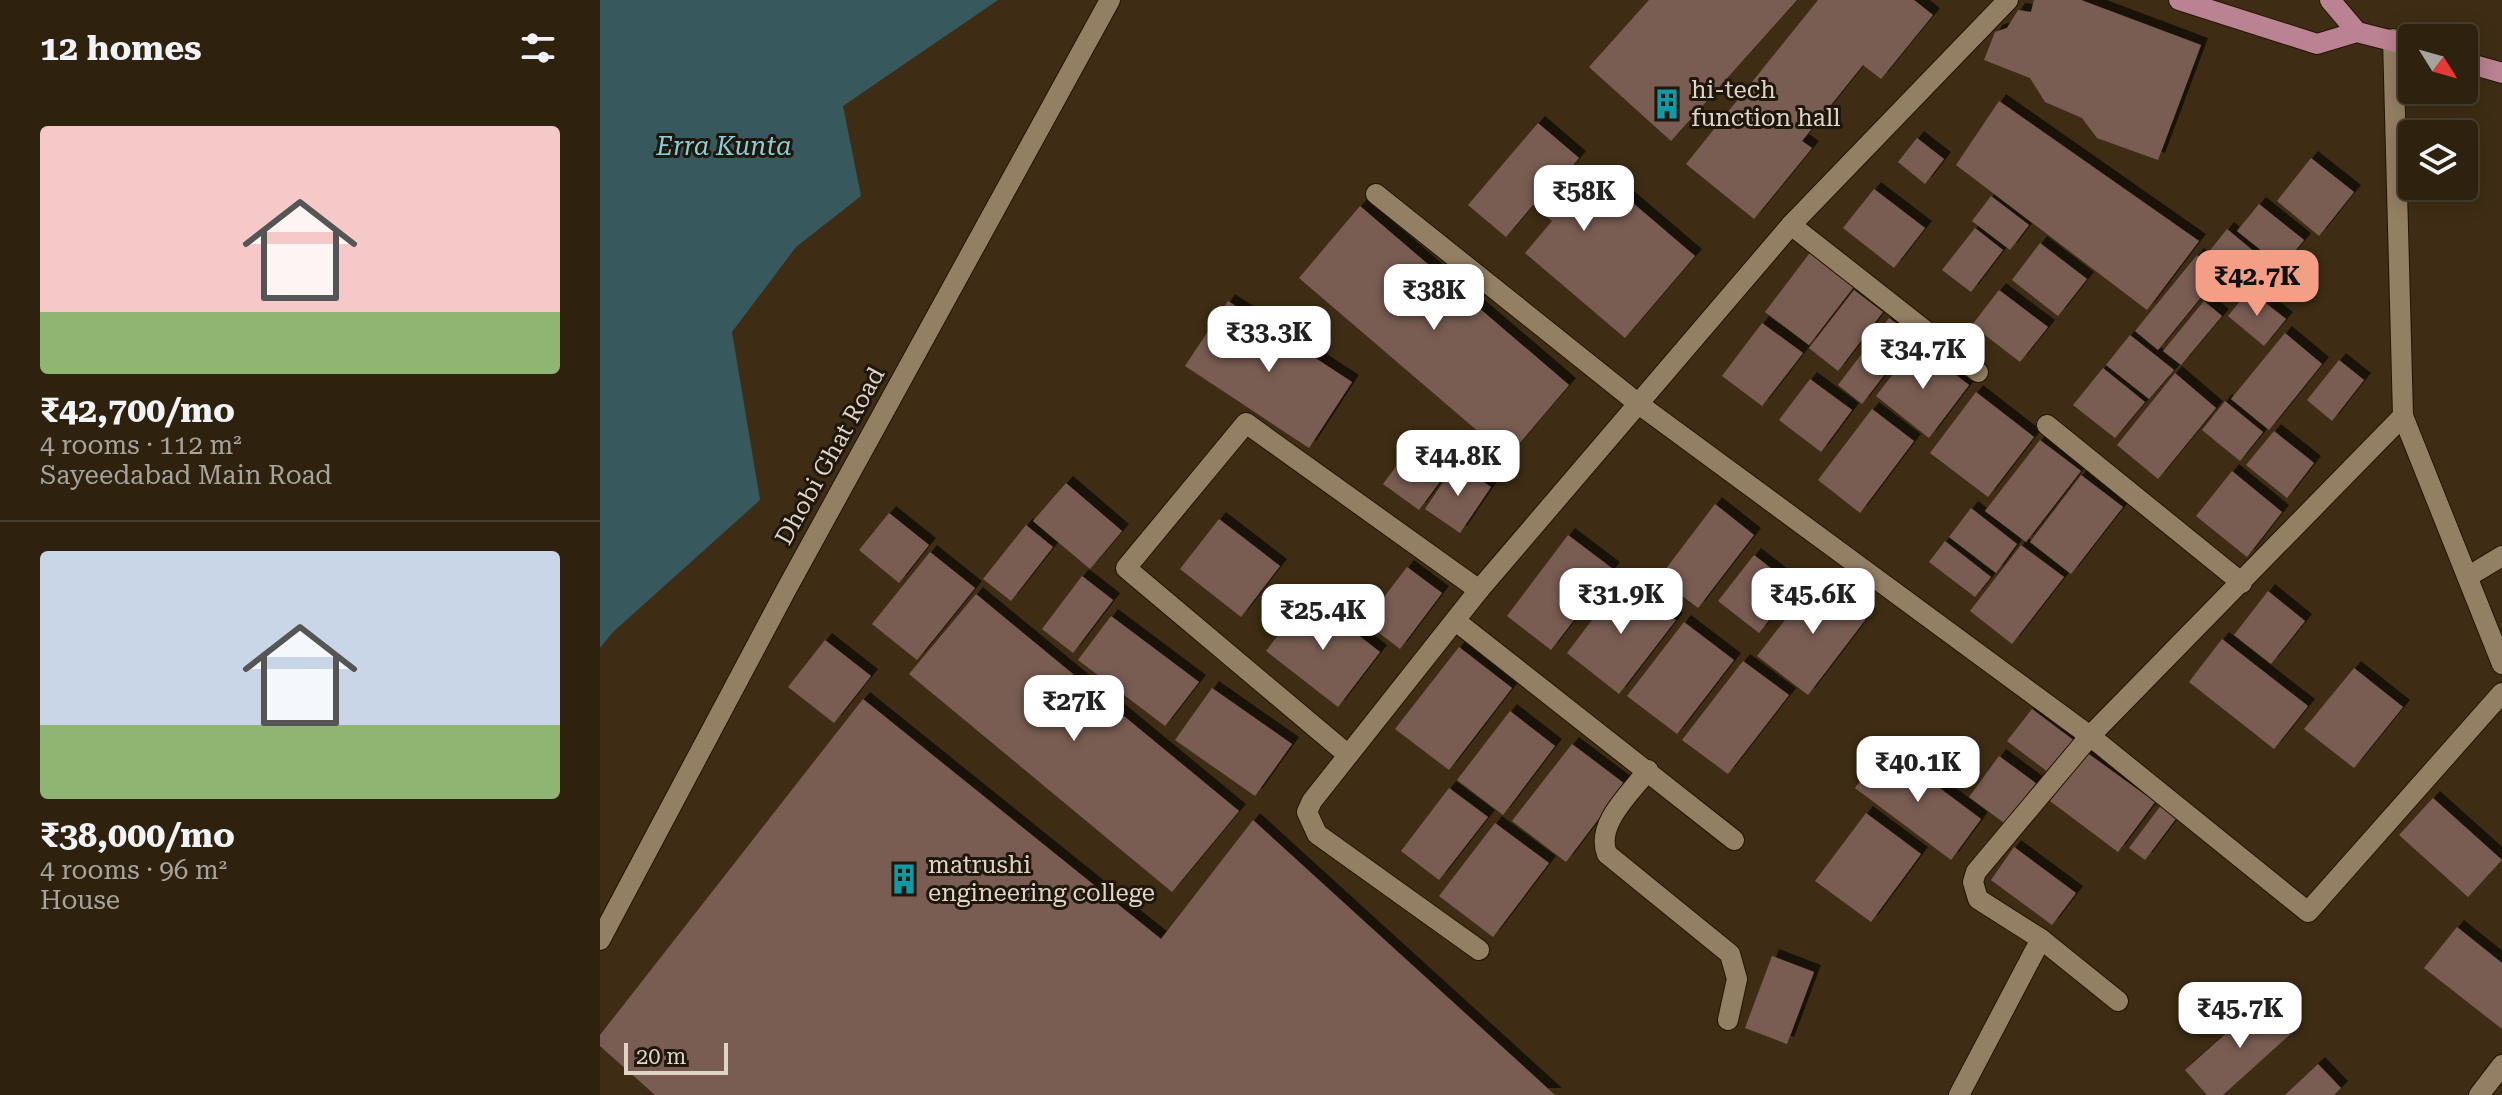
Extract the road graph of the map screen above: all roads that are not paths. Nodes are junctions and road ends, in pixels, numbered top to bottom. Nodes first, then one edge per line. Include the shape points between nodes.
1 (1110, 0) edge
2 (2008, 0) edge
3 (2179, 0) edge
4 (2330, 0) edge
5 (2357, 32) junction
6 (2398, 41) edge
7 (2478, 66) edge
8 (2502, 73) edge
9 (2402, 104) edge
10 (1376, 194) dead end
11 (1791, 225) junction
12 (1978, 372) dead end
13 (1640, 405) junction
14 (2403, 416) junction
15 (2047, 425) dead end
16 (2502, 556) edge
17 (2469, 576) junction
18 (2242, 583) junction
19 (1479, 590) junction
20 (1457, 622) junction
21 (2502, 664) edge
22 (2502, 693) edge
23 (2090, 736) junction
24 (1347, 754) junction
25 (1648, 770) junction
26 (1734, 840) dead end
27 (2041, 939) junction
28 (600, 940) edge
29 (1479, 950) dead end
30 (2118, 1001) dead end
31 (1728, 1020) dead end
32 (2502, 1065) edge
33 (1959, 1095) edge
34 (2479, 1095) edge

1 - 28 street, Dhobi Ghat Road
2 - 11 street
3 - 5 main road via 2317,44
4 - 5 main road
5 - 6 main road
7 - 8 main road
9 - 14 street
10 - 13 street
11 - 12 street
11 - 13 street
13 - 19 street
13 - 23 street
14 - 17 street
14 - 18 street
15 - 18 street
16 - 17 street
17 - 21 street
18 - 23 street
19 - 20 street
19 - 24 street via 1246,423 1126,568
20 - 24 street
20 - 25 street
22 - 23 street via 2308,912
23 - 27 street via 1973,882 1978,899
24 - 29 street via 1307,812 1317,834
25 - 26 street
25 - 31 street via 1605,829 1604,846 1607,854 1730,954 1737,979
27 - 30 street
27 - 33 street
32 - 34 street

